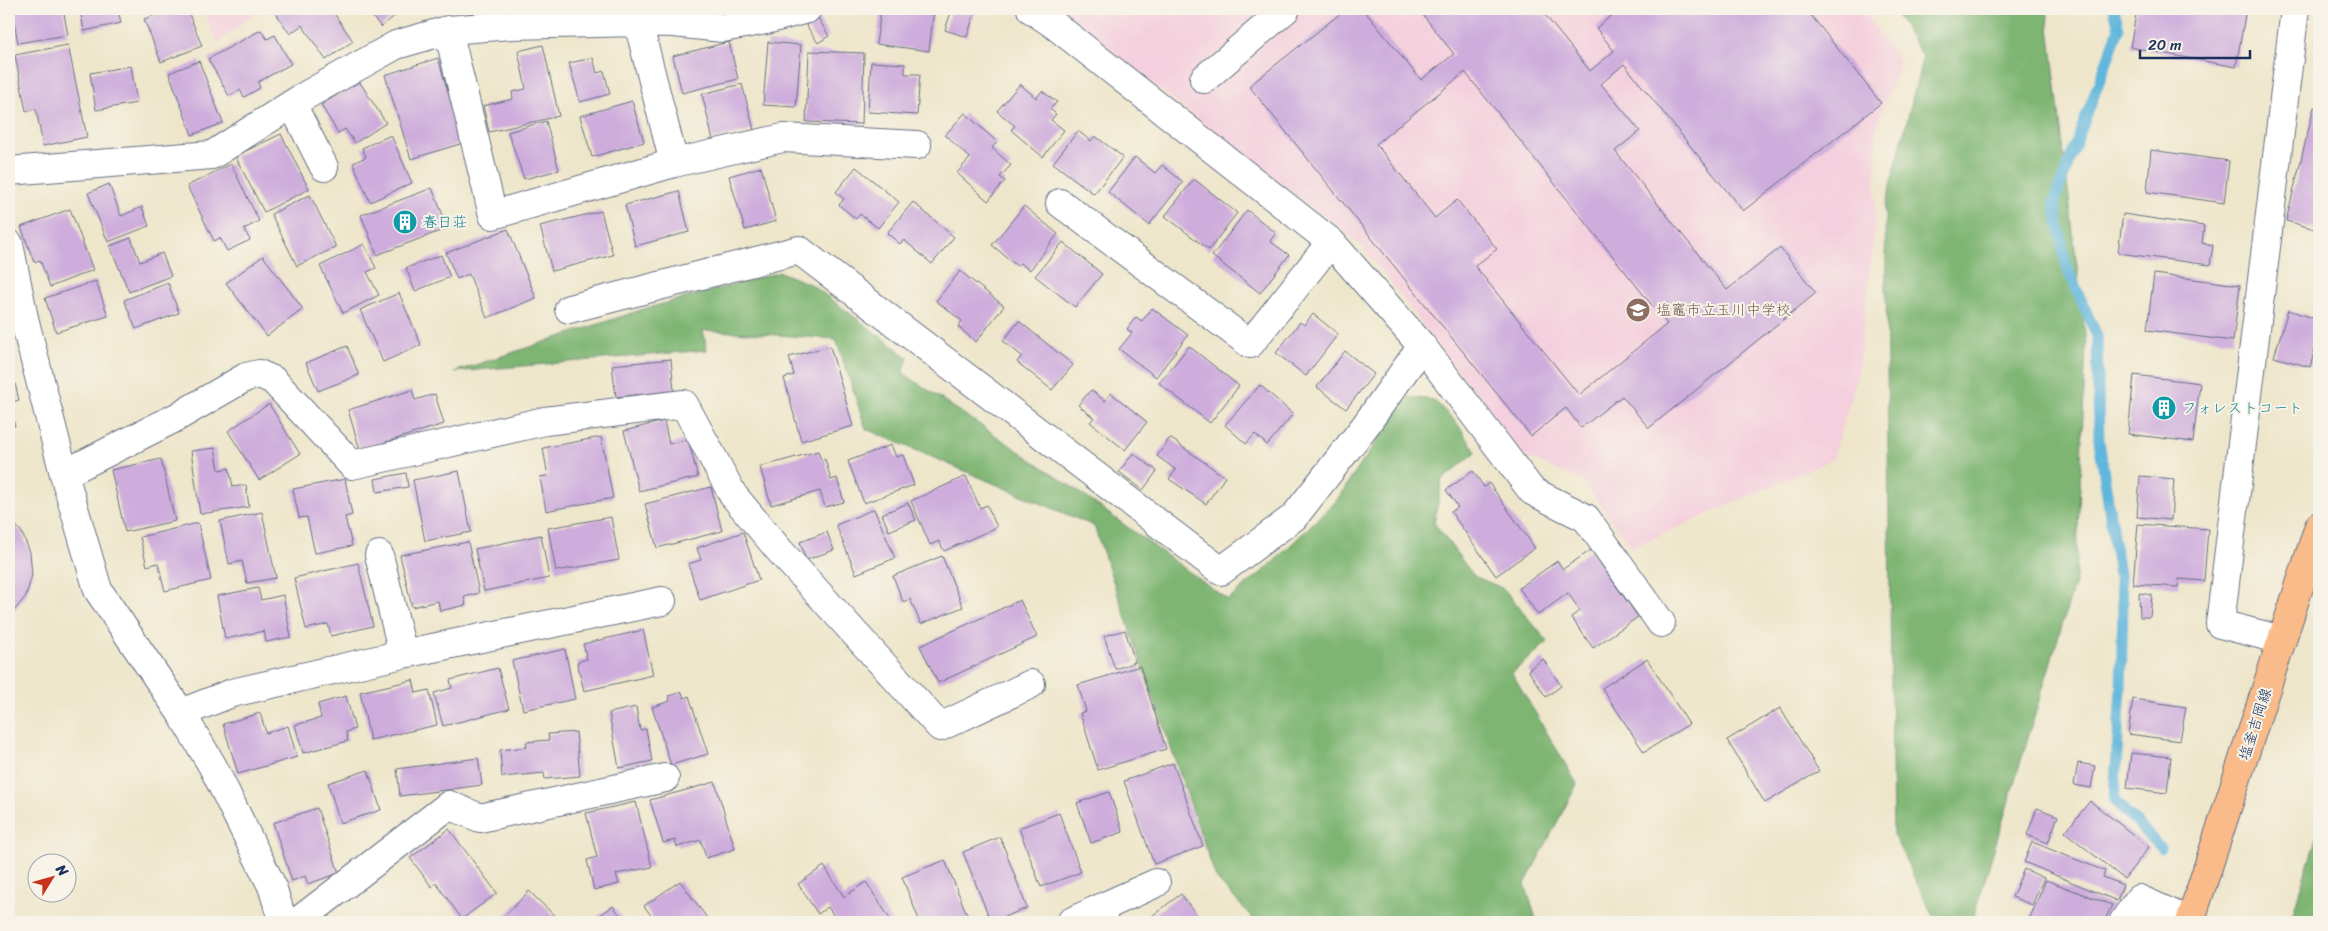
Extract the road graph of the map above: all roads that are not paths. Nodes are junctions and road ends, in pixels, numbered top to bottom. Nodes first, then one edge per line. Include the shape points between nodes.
1 (808, 9) edge
2 (1031, 9) edge
3 (1286, 9) edge
4 (2296, 9) edge
5 (454, 22) edge
6 (638, 22) junction
7 (1204, 79) dead end
8 (292, 104) junction
9 (917, 145) dead end
10 (674, 163) junction
11 (324, 167) dead end
12 (9, 171) edge
13 (1060, 203) dead end
14 (1331, 242) junction
15 (9, 244) edge
16 (569, 309) dead end
17 (1422, 346) junction
18 (64, 474) junction
19 (2319, 526) edge
20 (379, 555) dead end
21 (662, 601) dead end
22 (1661, 623) dead end
23 (2282, 640) junction
24 (403, 654) junction
25 (1031, 684) dead end
26 (180, 713) junction
27 (665, 778) dead end
28 (1156, 883) dead end
29 (1089, 918) edge
30 (283, 922) edge
31 (297, 922) edge
32 (2123, 922) edge
33 (2191, 922) edge

1 - 6 street via 723,28
2 - 14 street
3 - 7 street
4 - 23 street via 2220,624
5 - 6 street via 511,25
5 - 8 street via 396,45
5 - 10 street via 493,215
6 - 10 street
8 - 11 street
8 - 12 street via 212,155
9 - 10 street via 783,138
13 - 14 street via 1250,344
14 - 17 street
15 - 18 street via 24,318
16 - 17 street via 799,250 1221,571 1294,517
17 - 22 street via 1532,491 1586,518
18 - 25 street via 177,418 246,377 259,374 273,380 352,465 544,421 684,404 733,495 940,727
18 - 26 street via 98,590
19 - 23 main road, 塩釜吉岡線
20 - 24 street
21 - 24 street
23 - 33 main road, 塩釜吉岡線
24 - 26 street via 232,693
26 - 30 street via 249,836 272,886
27 - 31 street via 480,818 449,805
28 - 29 street
32 - 33 street via 2139,898

